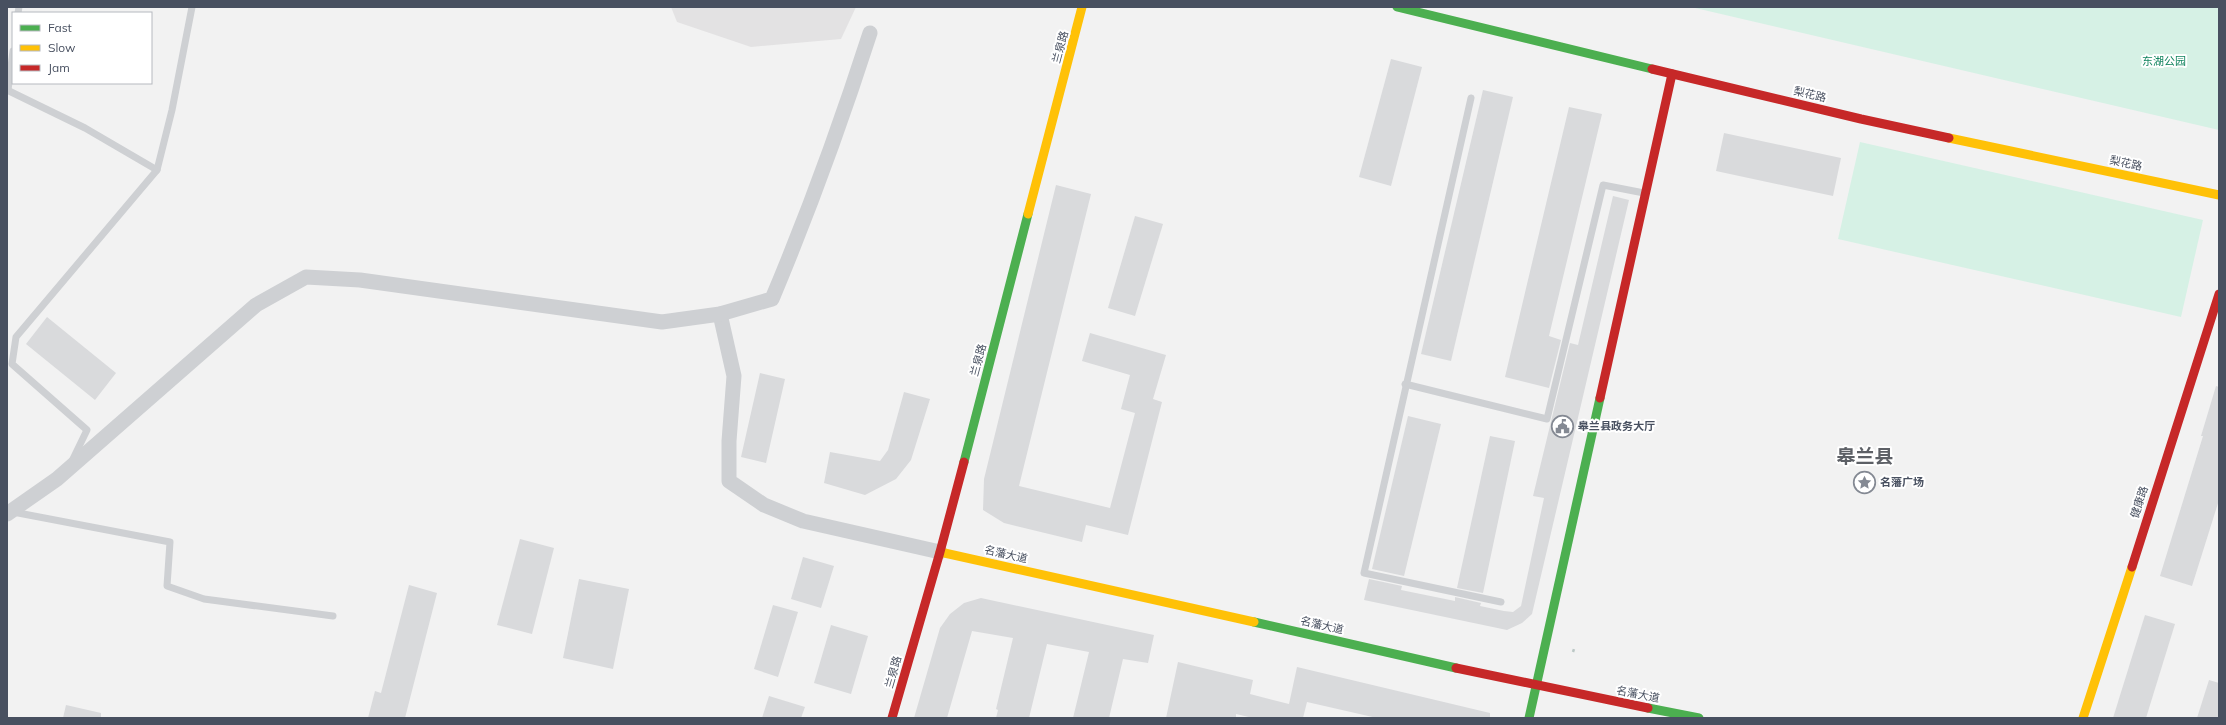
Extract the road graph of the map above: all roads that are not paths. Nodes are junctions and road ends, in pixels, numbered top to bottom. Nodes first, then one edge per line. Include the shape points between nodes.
1 (192, 7) edge
2 (1082, 7) edge
3 (1397, 7) edge
4 (870, 32) dead end
5 (12, 58) edge
6 (1672, 74) junction
7 (7, 90) edge
8 (1471, 98) dead end
9 (157, 170) junction
10 (1646, 194) junction
11 (2219, 195) edge
12 (2219, 294) edge
13 (720, 314) junction
14 (1405, 384) junction
15 (67, 470) junction
16 (9, 513) edge
17 (940, 552) junction
18 (1501, 602) dead end
19 (333, 616) dead end
20 (1537, 685) junction
21 (892, 718) edge
22 (1529, 718) edge
23 (1699, 718) edge
24 (2083, 718) edge

1 - 9 lane via 172,110
2 - 17 street, 兰泉路
3 - 6 street, 梨花路
4 - 13 street via 807,214 772,298
5 - 7 lane
6 - 10 street
6 - 11 street, 梨花路 via 1861,119
7 - 9 lane via 85,128
8 - 14 lane
9 - 15 lane via 16,337 12,364 87,430
10 - 14 lane via 1603,185 1547,420
10 - 20 street
12 - 24 street, 健康路
13 - 15 street via 662,322 360,280 306,277 256,305
13 - 17 street via 734,376 728,481 764,505 803,521
14 - 18 lane via 1364,573
15 - 16 street
16 - 19 lane via 170,542 167,586 204,599
17 - 20 street, 名藩大道
17 - 21 street, 兰泉路
20 - 22 street
20 - 23 street, 名藩大道

